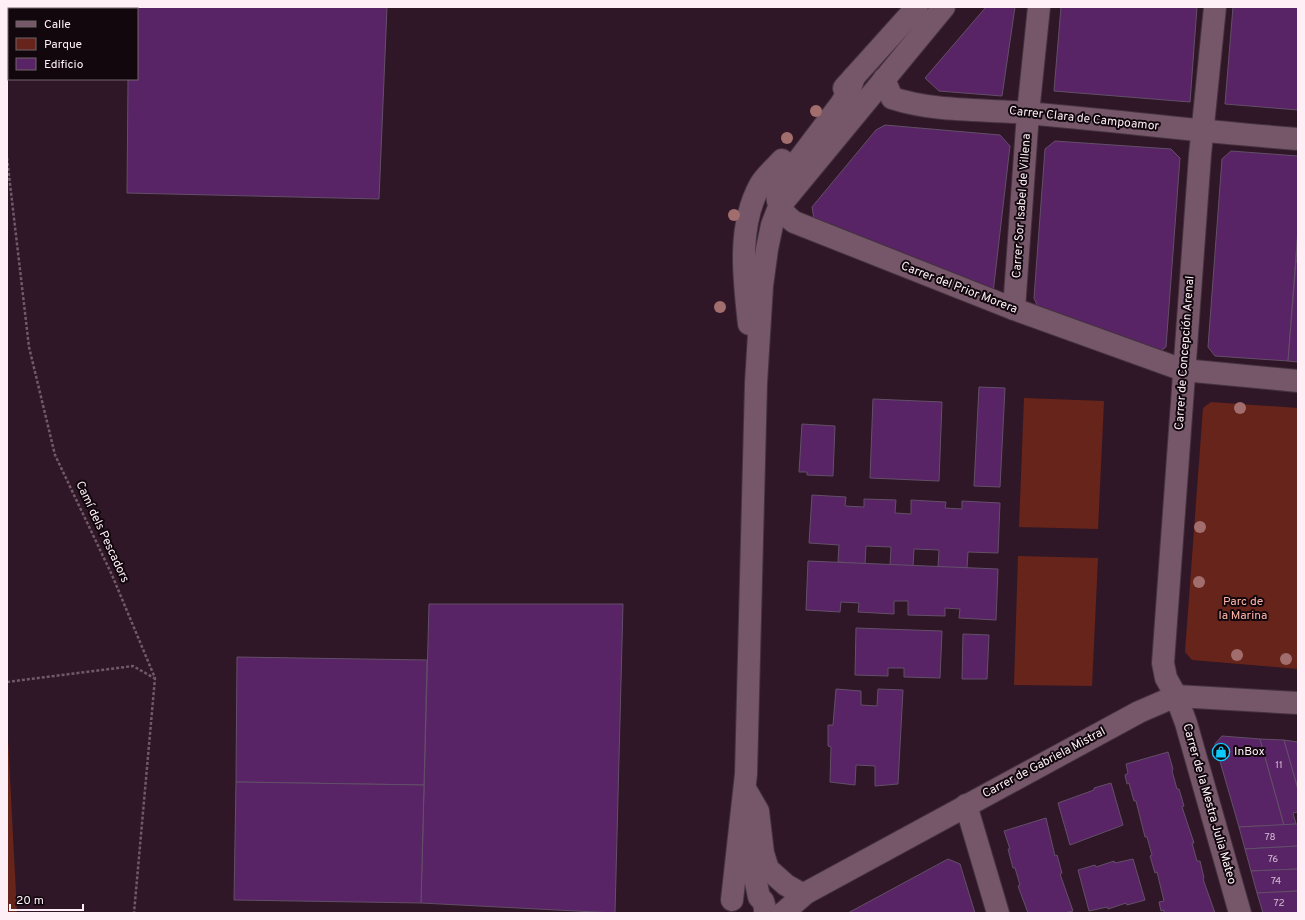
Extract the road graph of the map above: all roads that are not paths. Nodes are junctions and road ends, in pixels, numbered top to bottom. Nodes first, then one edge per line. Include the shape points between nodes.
1 (916, 7) edge
2 (944, 7) edge
3 (1039, 7) edge
4 (1215, 7) edge
5 (854, 77) junction
6 (884, 79) junction
7 (1028, 113) junction
8 (1202, 132) junction
9 (1298, 139) edge
10 (779, 207) junction
11 (1014, 310) junction
12 (1183, 370) junction
13 (1298, 381) edge
14 (756, 383) junction
15 (1176, 696) junction
16 (1298, 703) edge
17 (747, 783) junction
18 (966, 805) junction
19 (804, 893) junction
20 (762, 904) edge
21 (729, 906) edge
22 (783, 913) edge
23 (998, 913) edge
24 (1240, 913) edge

1 - 5 street
2 - 6 street
3 - 7 street, Carrer Sor Isabel de Villena
4 - 8 street, Carrer de Concepción Arenal
5 - 10 street via 841,104 778,187 776,197
5 - 14 street via 761,184 752,204 745,242 745,275
6 - 7 street, Carrer Clara de Campoamor via 892,98 912,104
6 - 10 street
7 - 8 street, Carrer Clara de Campoamor
7 - 11 street, Carrer Sor Isabel de Villena
8 - 9 street, Carrer Clara de Campoamor
8 - 12 street, Carrer de Concepción Arenal
10 - 11 street, Carrer del Prior Morera via 794,222 813,231
10 - 14 street via 772,225 762,286
11 - 12 street, Carrer del Prior Morera
12 - 13 street, Carrer del Prior Morera
12 - 15 street, Carrer de Concepción Arenal via 1162,663 1166,678
14 - 17 street
15 - 16 street, Carrer de Gabriela Mistral
15 - 18 street, Carrer de Gabriela Mistral via 1139,712
15 - 24 street, Carrer de la Mestra Julia Mateo
17 - 19 street via 758,811 762,853 768,869 786,885
17 - 20 street via 753,868
17 - 21 street
18 - 19 street, Carrer de Gabriela Mistral
18 - 23 street
19 - 20 street, Carrer de Gabriela Mistral
19 - 22 street, Carrer de Gabriela Mistral
20 - 21 street, Carrer de Gabriela Mistral via 750,894 742,895

